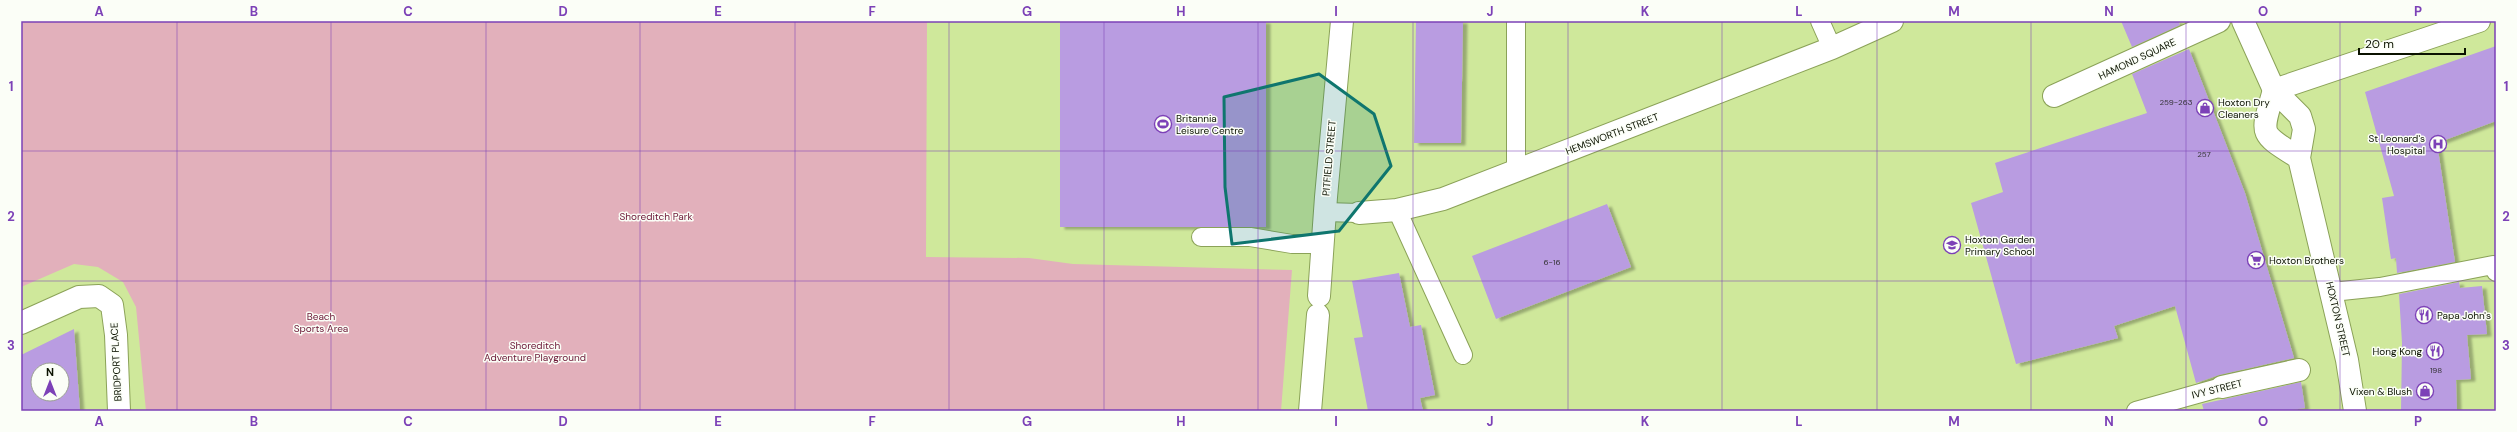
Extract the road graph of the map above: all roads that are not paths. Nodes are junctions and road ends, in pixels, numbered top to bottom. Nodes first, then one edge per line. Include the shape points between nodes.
1 (1342, 21) edge
2 (1516, 21) edge
3 (1820, 21) edge
4 (1892, 21) edge
5 (2219, 21) edge
6 (2243, 21) edge
7 (2479, 21) edge
8 (2455, 25) edge
9 (1832, 48) junction
10 (2274, 90) junction
11 (2054, 96) dead end
12 (2299, 158) junction
13 (1516, 172) junction
14 (1397, 210) junction
15 (1325, 212) junction
16 (1359, 213) joint
17 (1201, 237) dead end
18 (1322, 244) junction
19 (2495, 263) edge
20 (2332, 292) junction
21 (21, 323) edge
22 (1463, 355) dead end
23 (2299, 370) dead end
24 (2222, 387) joint
25 (118, 411) edge
26 (1310, 411) edge
27 (2136, 411) edge
28 (2354, 411) edge

1 - 15 street, PITFIELD STREET
2 - 13 lane
3 - 9 lane
4 - 9 street, HEMSWORTH STREET
5 - 11 street, HAMOND SQUARE
6 - 10 street, HOXTON STREET
7 - 8 street
8 - 10 street
9 - 13 street, HEMSWORTH STREET
10 - 12 street, HOXTON STREET via 2300,116 2304,129
10 - 12 street via 2264,125 2266,132 2269,139
12 - 20 street, HOXTON STREET
13 - 14 street, HEMSWORTH STREET via 1443,199
14 - 16 street, HEMSWORTH STREET
14 - 22 lane
15 - 16 lane, HEMSWORTH STREET
15 - 18 street, PITFIELD STREET
17 - 18 lane via 1250,237 1292,244
18 - 26 street, PITFIELD STREET
19 - 20 lane via 2380,287
20 - 28 street, HOXTON STREET via 2347,360
21 - 25 street, BRIDPORT PLACE via 79,297 100,296 112,306 116,335
23 - 24 street, IVY STREET
24 - 27 lane, IVY STREET

